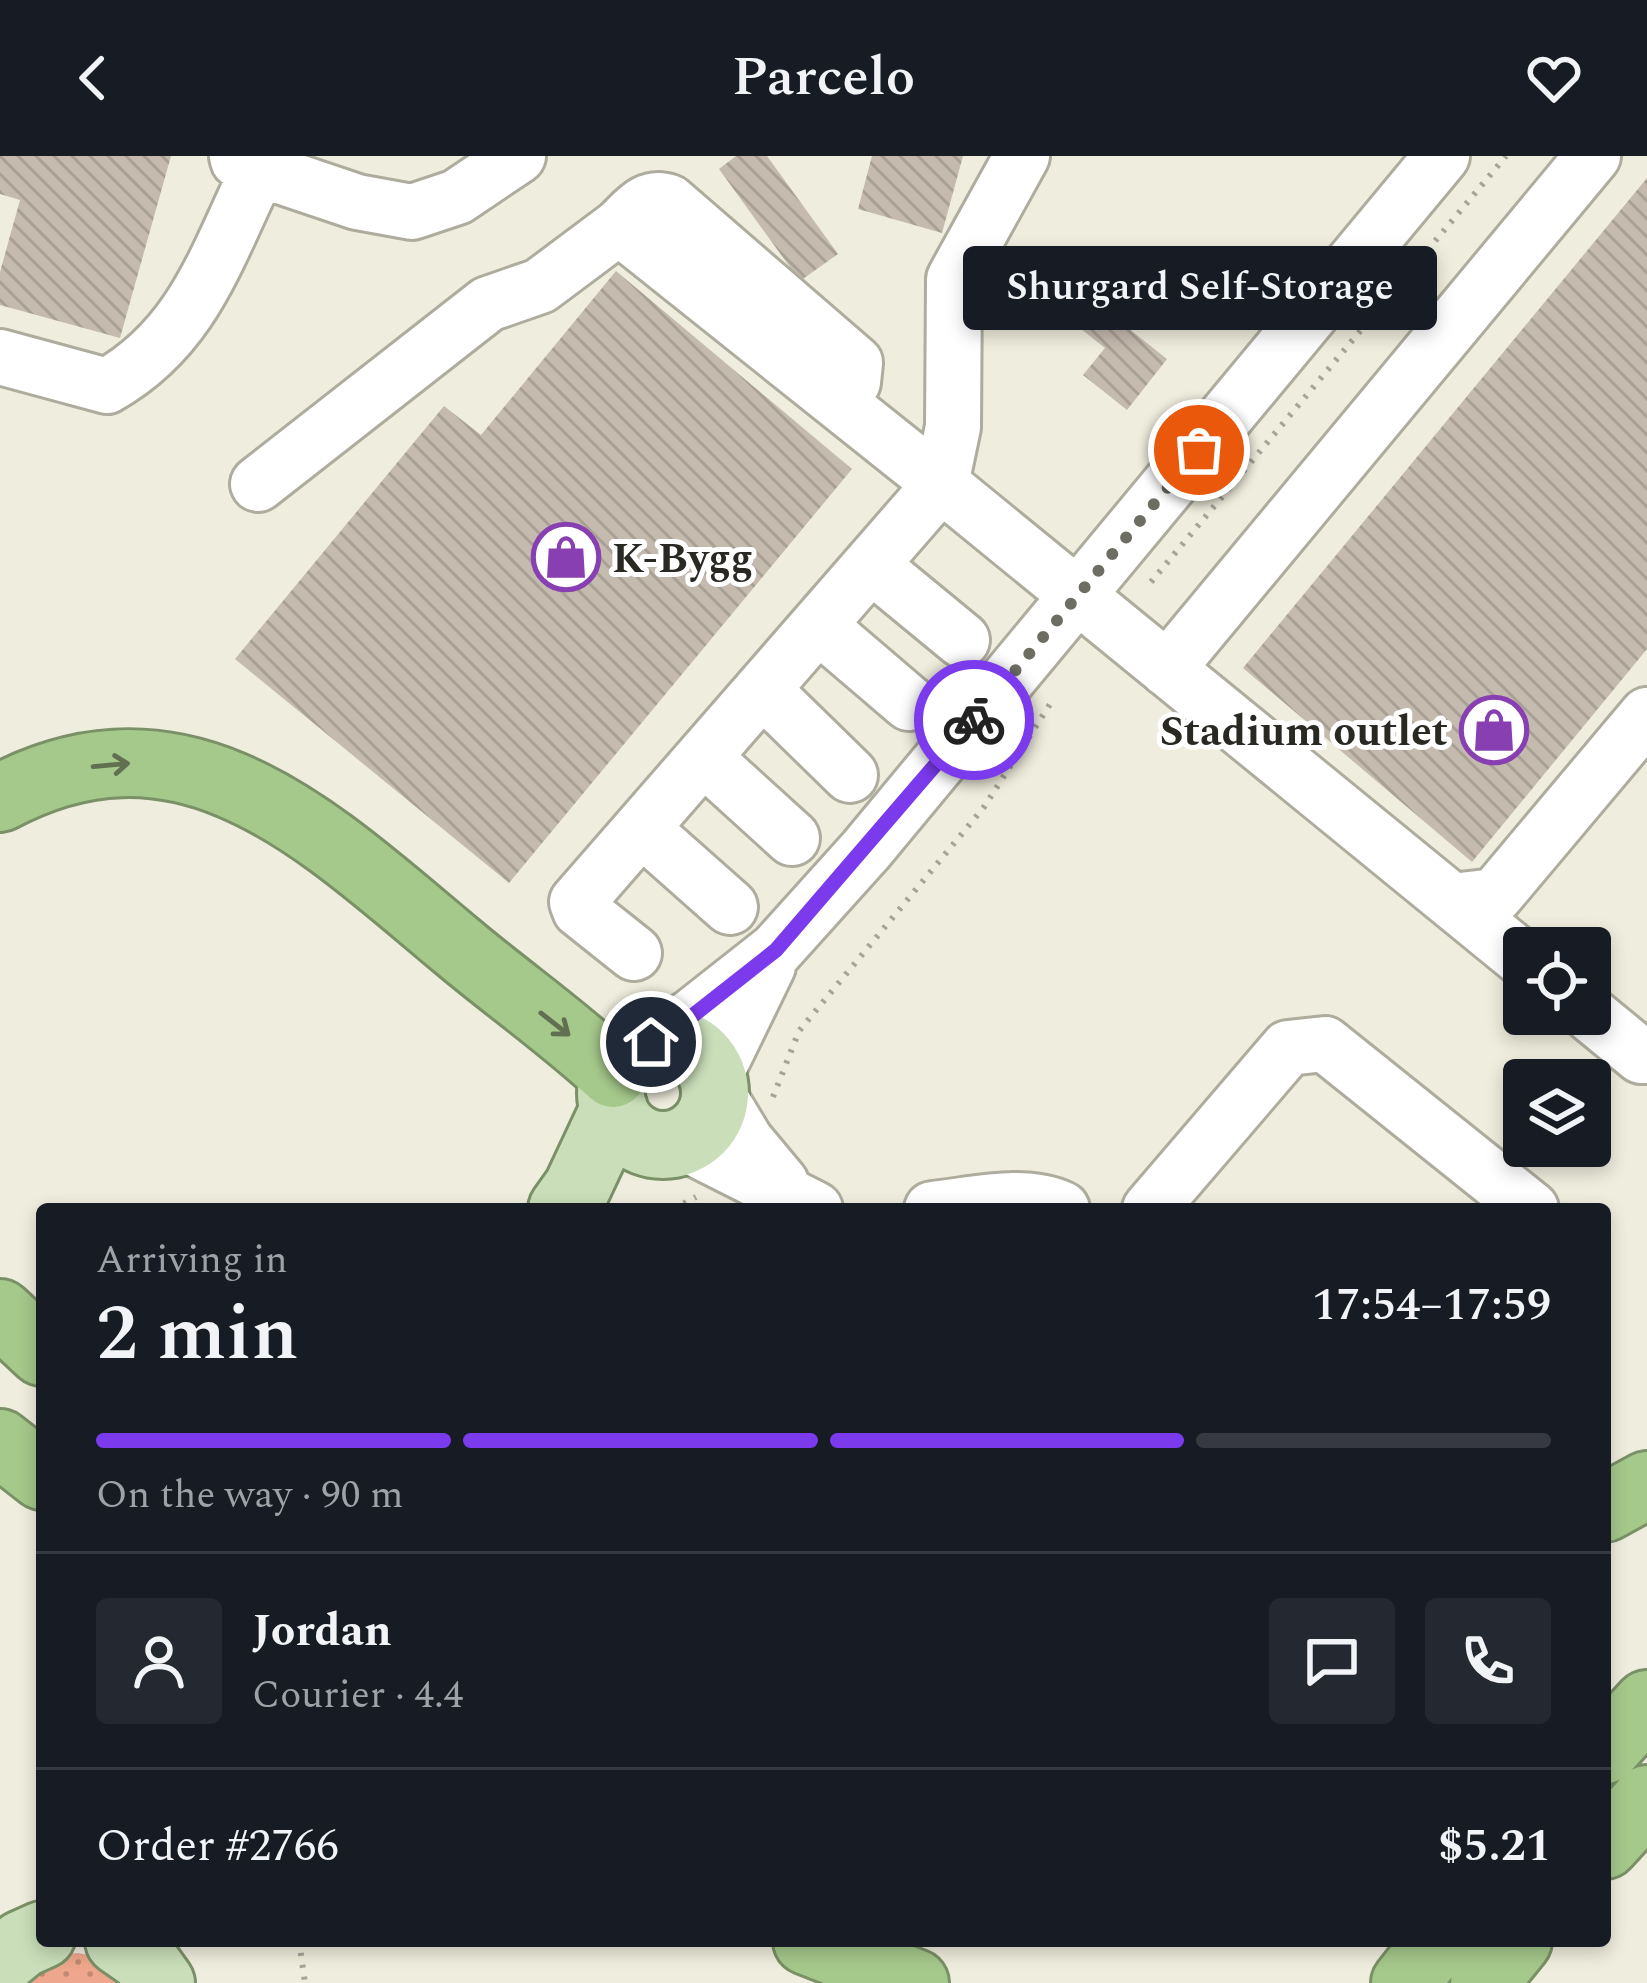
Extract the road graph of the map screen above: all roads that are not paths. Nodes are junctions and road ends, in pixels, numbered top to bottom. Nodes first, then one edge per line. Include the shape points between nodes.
1 (518, 156) edge
2 (1022, 156) edge
3 (1442, 156) edge
4 (1593, 156) edge
5 (248, 162) edge
6 (0, 357) edge
7 (258, 484) dead end
8 (941, 484) junction
9 (872, 565) junction
10 (1095, 610) junction
11 (819, 626) junction
12 (962, 640) dead end
13 (1167, 669) junction
14 (763, 690) junction
15 (909, 703) dead end
16 (1647, 715) edge
17 (704, 758) junction
18 (850, 775) dead end
19 (0, 798) edge
20 (642, 829) junction
21 (792, 838) dead end
22 (1452, 902) junction
23 (730, 908) dead end
24 (1503, 943) edge
25 (776, 950) junction
26 (634, 953) dead end
27 (1611, 1031) edge
28 (1647, 1056) edge
29 (680, 1120) edge
30 (803, 1202) edge
31 (566, 1203) edge
32 (605, 1203) edge
33 (993, 1203) edge
34 (1049, 1203) edge
35 (1155, 1203) edge
36 (1524, 1203) edge
37 (0, 1313) edge
38 (36, 1346) edge
39 (0, 1364) edge
40 (36, 1391) edge
41 (0, 1443) edge
42 (36, 1472) edge
43 (1647, 1485) edge
44 (1611, 1505) edge
45 (1647, 1704) edge
46 (1611, 1743) edge
47 (1647, 1799) edge
48 (1611, 1838) edge
49 (127, 1947) edge
50 (181, 1947) edge
51 (822, 1947) edge
52 (1433, 1947) edge
53 (1513, 1947) edge
54 (161, 1983) edge
55 (176, 1983) edge
56 (915, 1983) edge
57 (1405, 1983) edge
58 (1484, 1983) edge

1 - 5 street via 457,197 412,212 357,202
2 - 8 street via 954,279 953,427
3 - 10 street
4 - 13 street
5 - 6 street via 184,320 159,350 107,386
7 - 8 street via 488,304 540,286 619,227
8 - 9 street
8 - 10 street
9 - 11 street
9 - 12 street
10 - 13 street
10 - 25 street
11 - 14 street
11 - 15 street
13 - 22 street
14 - 17 street
14 - 18 street
16 - 22 street via 1495,896
17 - 20 street
17 - 21 street
19 -> 29 highway via 36,779 106,764 171,764 226,779 295,818
20 - 23 street
20 - 26 street via 577,902
22 - 24 street
25 - 29 street
25 - 29 street via 691,1017
27 - 28 street
29 - 30 street
29 - 31 main road
29 - 32 main road via 644,1170
33 - 34 street
35 - 36 street via 1288,1048 1325,1044
37 - 38 highway
39 - 40 highway
41 - 42 highway
43 - 44 highway
45 - 46 highway
47 - 48 highway
49 - 54 main road
50 - 55 main road
51 - 56 highway
52 - 57 highway
53 - 58 highway

